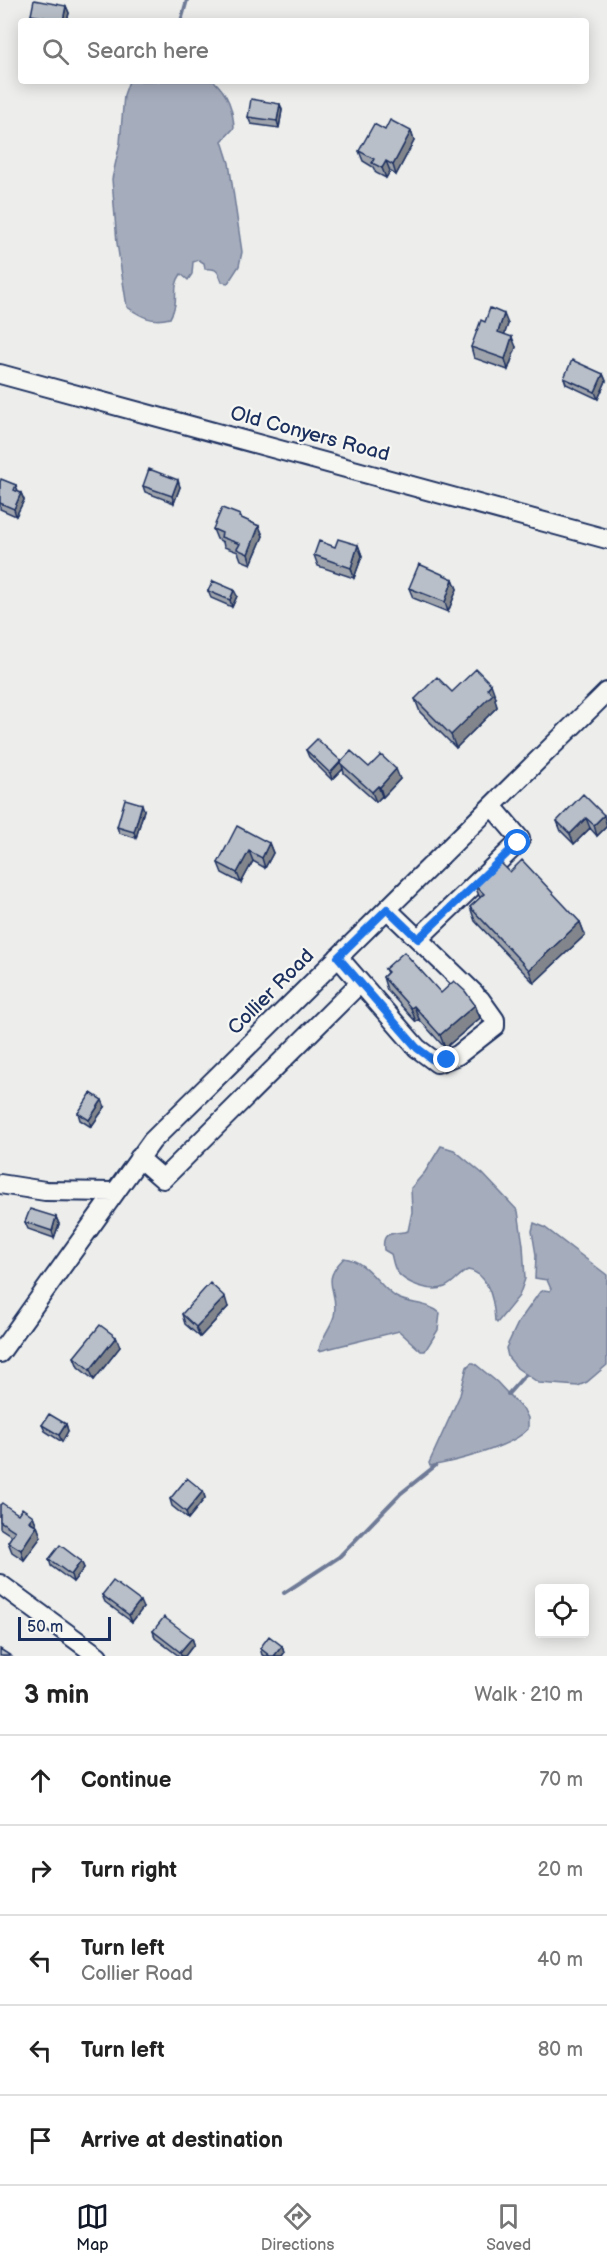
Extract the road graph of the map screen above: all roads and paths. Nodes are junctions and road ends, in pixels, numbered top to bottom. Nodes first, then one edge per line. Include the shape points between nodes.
1 (0, 374) edge
2 (607, 538) edge
3 (607, 692) edge
4 (492, 806) junction
5 (387, 909) junction
6 (418, 939) junction
7 (338, 957) junction
8 (360, 983) junction
9 (139, 1158) junction
10 (0, 1184) edge
11 (114, 1192) junction
12 (0, 1353) edge
13 (0, 1584) edge
14 (98, 1656) edge

1 - 2 street, Old Conyers Road
3 - 4 street, Collier Road
4 - 5 street, Collier Road
4 - 6 street via 520,839 518,843
5 - 6 street
5 - 7 street, Collier Road
6 - 8 street via 495,1020 495,1026 458,1055 437,1063 417,1048
7 - 8 street
7 - 9 street, Collier Road
8 - 9 street via 163,1179
9 - 11 street, Collier Road
10 - 11 street via 45,1191
11 - 12 street, Collier Road
13 - 14 street

